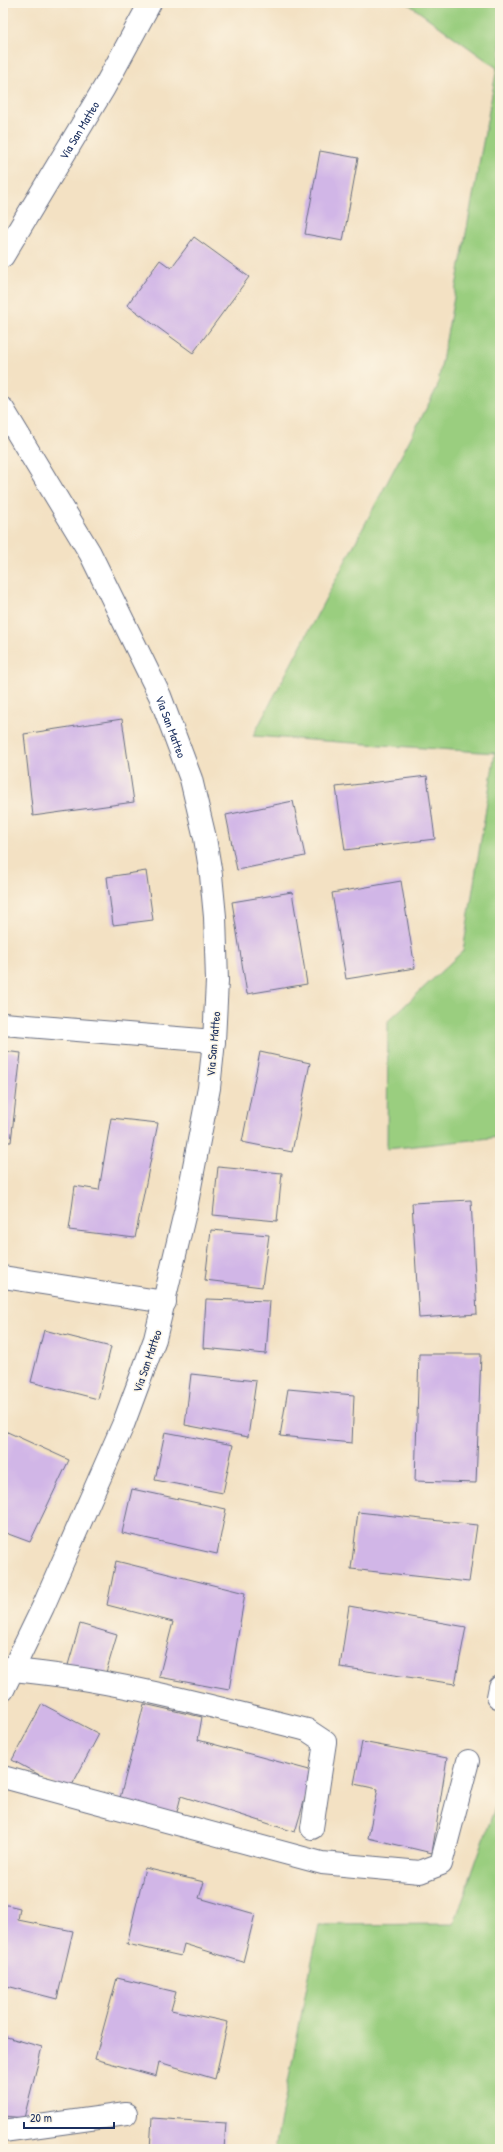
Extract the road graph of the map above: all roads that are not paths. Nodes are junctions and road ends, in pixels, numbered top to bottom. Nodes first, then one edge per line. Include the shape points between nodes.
1 (150, 3) edge
2 (3, 256) edge
3 (3, 409) edge
4 (3, 1024) edge
5 (214, 1040) junction
6 (3, 1277) edge
7 (165, 1302) junction
8 (13, 1670) junction
9 (3, 1690) edge
10 (468, 1761) dead end
11 (3, 1777) edge
12 (312, 1828) dead end
13 (126, 2114) dead end
14 (3, 2131) edge

1 - 2 street, Via San Matteo via 104,88
3 - 5 street, Via San Matteo via 90,553 160,696 191,779 205,838 215,917 217,981
4 - 5 street
5 - 7 street, Via San Matteo via 208,1096
6 - 7 street
7 - 8 street, Via San Matteo via 148,1361 124,1425
8 - 9 street, Via San Matteo
8 - 12 street via 60,1674 133,1687 307,1730 325,1742
10 - 11 street via 441,1864 420,1872 322,1863
13 - 14 street

